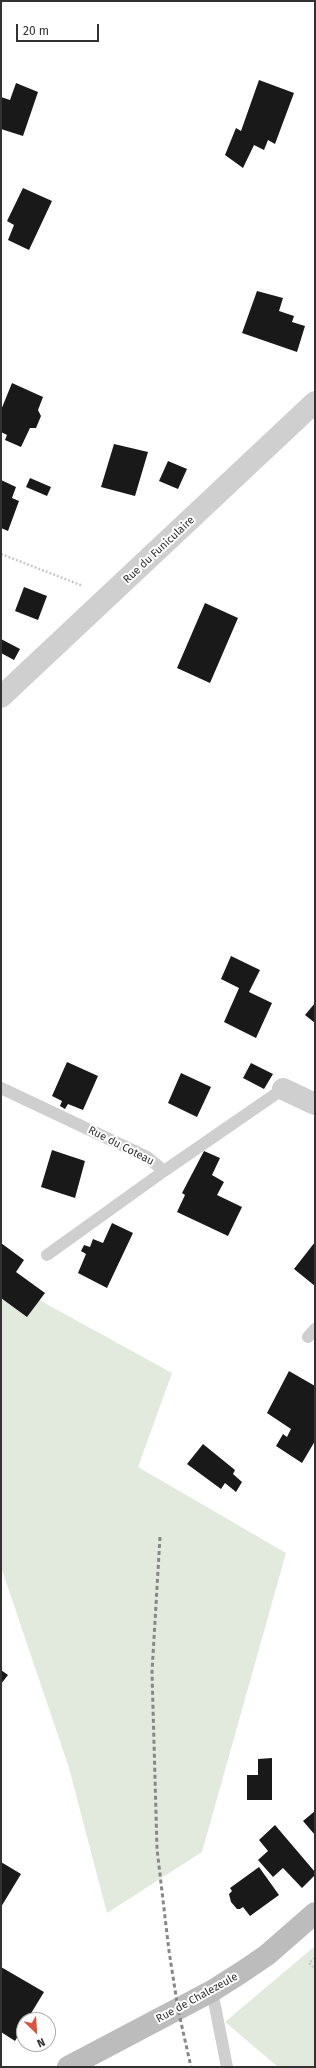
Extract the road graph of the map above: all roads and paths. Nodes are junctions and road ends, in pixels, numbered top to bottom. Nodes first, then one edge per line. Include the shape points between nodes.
1 (315, 402) edge
2 (1, 554) edge
3 (106, 599) junction
4 (1, 697) edge
5 (1, 1088) edge
6 (283, 1089) joint
7 (315, 1104) edge
8 (164, 1170) junction
9 (47, 1255) dead end
10 (315, 1913) edge
11 (315, 1958) edge
12 (315, 1969) edge
13 (212, 1991) junction
14 (68, 2067) edge
15 (227, 2067) edge

1 - 3 street, Rue du Funiculaire
2 - 3 path via 94,590
3 - 4 street, Rue du Funiculaire
5 - 8 lane, Rue du Coteau via 147,1157
6 - 7 street, Rue du Coteau
6 - 8 lane, Rue du Coteau
8 - 9 lane
10 - 13 street, Rue de Chalezeule via 268,1955
11 - 12 path via 309,1963
13 - 14 street, Rue de Chalezeule
13 - 15 lane

